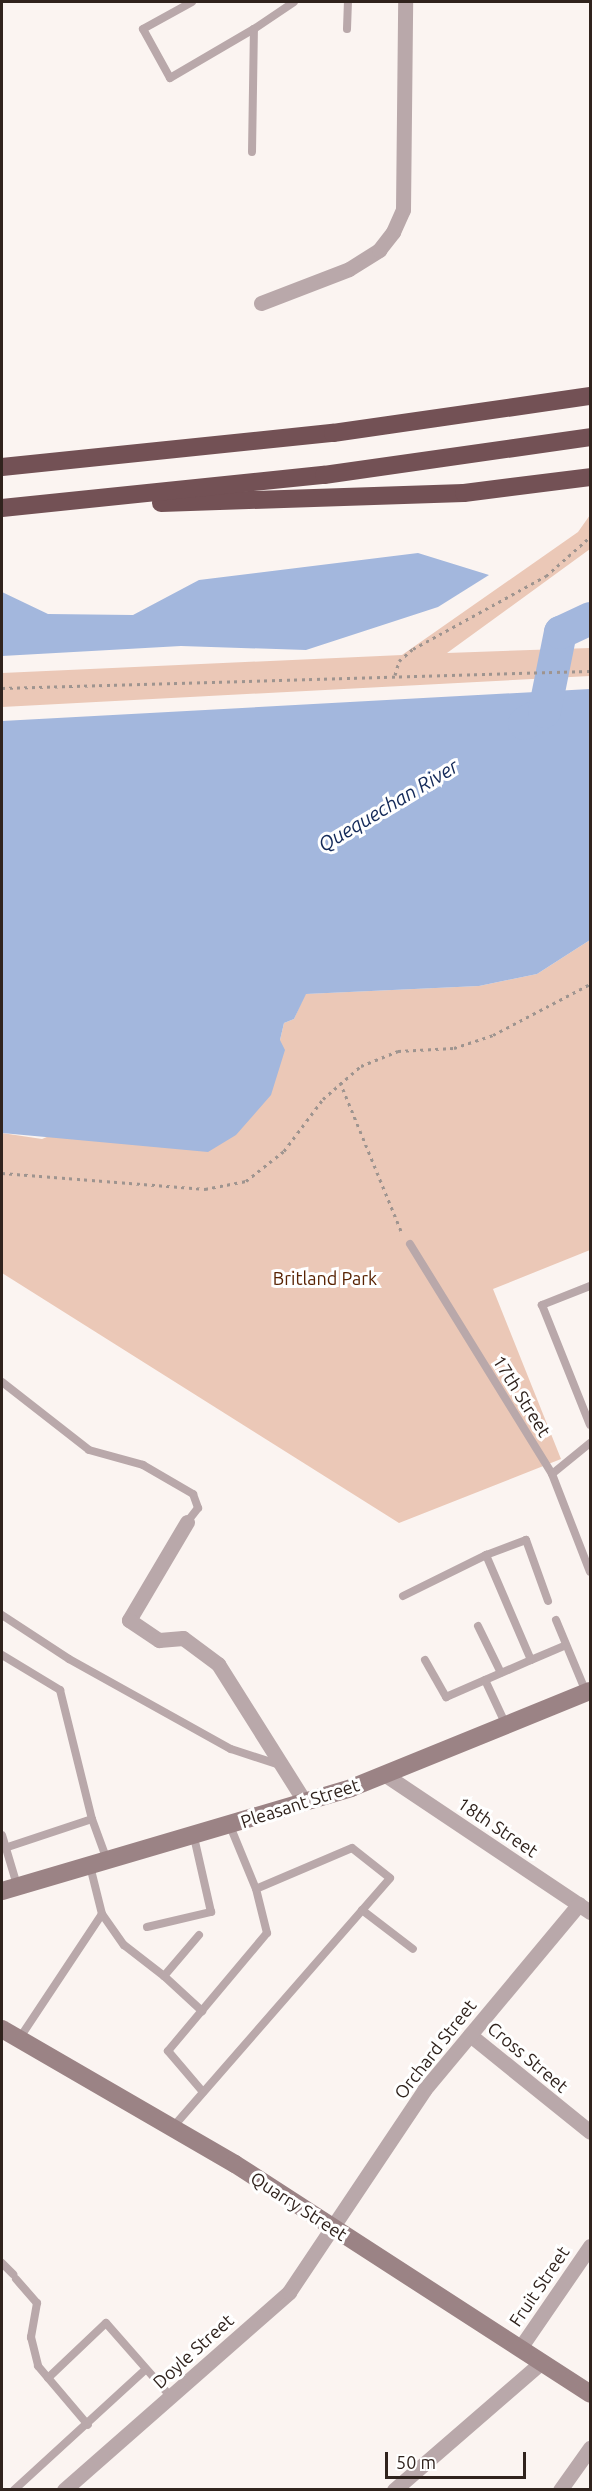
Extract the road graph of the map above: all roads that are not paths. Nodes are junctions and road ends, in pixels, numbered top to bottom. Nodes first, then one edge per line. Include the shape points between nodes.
1 (192, 2) edge
2 (294, 2) edge
3 (348, 2) edge
4 (405, 2) edge
5 (254, 29) junction
6 (347, 29) dead end
7 (252, 152) dead end
8 (261, 303) dead end
9 (591, 396) edge
10 (591, 437) edge
11 (2, 467) edge
12 (591, 477) edge
13 (54, 503) junction
14 (2, 508) edge
15 (410, 1244) road end
16 (591, 1286) edge
17 (2, 1382) edge
18 (591, 1425) edge
19 (591, 1443) edge
20 (552, 1474) junction
21 (187, 1522) joint
22 (486, 1555) junction
23 (591, 1572) edge
24 (403, 1596) dead end
25 (548, 1601) dead end
26 (2, 1615) edge
27 (556, 1620) dead end
28 (478, 1626) dead end
29 (566, 1645) junction
30 (2, 1655) edge
31 (425, 1660) dead end
32 (531, 1660) junction
33 (501, 1673) junction
34 (485, 1680) junction
35 (589, 1692) edge
36 (506, 1725) junction
37 (287, 1768) junction
38 (384, 1774) junction
39 (305, 1802) junction
40 (92, 1820) junction
41 (230, 1826) junction
42 (2, 1837) edge
43 (194, 1837) junction
44 (5, 1848) junction
45 (99, 1864) junction
46 (256, 1888) junction
47 (9, 1889) edge
48 (585, 1908) edge
49 (362, 1910) junction
50 (102, 1914) junction
51 (147, 1927) dead end
52 (199, 1935) dead end
53 (413, 1949) dead end
54 (164, 1976) junction
55 (201, 2011) junction
56 (2, 2029) edge
57 (470, 2035) junction
58 (19, 2039) junction
59 (202, 2092) junction
60 (172, 2128) junction
61 (591, 2132) edge
62 (332, 2227) junction
63 (591, 2246) edge
64 (2, 2263) edge
65 (520, 2348) junction
66 (542, 2362) junction
67 (145, 2370) junction
68 (48, 2378) junction
69 (591, 2394) edge
70 (171, 2397) junction
71 (88, 2426) junction
72 (591, 2448) edge
73 (14, 2490) edge
74 (64, 2490) edge
75 (394, 2490) edge
76 (560, 2490) edge

1 - 5 lane via 143,29 170,78
2 - 5 lane
3 - 6 lane
4 - 8 street via 404,210 393,232 360,263
5 - 7 lane
9 - 11 highway via 333,433
10 - 13 highway via 324,475
12 - 13 highway via 474,492 286,503
13 - 14 highway
15 - 20 lane, 17th Street
16 - 18 lane via 542,1305
17 - 21 lane via 89,1450 143,1465 193,1494 198,1508
19 - 20 lane
20 - 23 lane, 17th Street
21 - 37 street via 129,1620 159,1640 183,1638 218,1664
22 - 24 lane
22 - 25 lane via 526,1539
22 - 32 lane
26 - 37 lane via 69,1659 231,1749
27 - 29 lane
28 - 33 lane
29 - 32 lane
29 - 35 lane
30 - 40 lane via 60,1690
31 - 34 lane via 446,1697
32 - 33 lane
33 - 34 lane
34 - 36 lane
35 - 36 main road, Pleasant Street
36 - 38 main road, Pleasant Street
37 - 39 street
38 - 39 main road, Pleasant Street
38 - 48 street, 18th Street
39 - 41 main road, Pleasant Street
40 - 44 lane
40 - 45 lane
41 - 43 main road, Pleasant Street
41 - 46 lane
42 - 44 lane
43 - 45 main road, Pleasant Street
43 - 51 lane via 211,1912
44 - 47 lane
45 - 47 main road, Pleasant Street
45 - 50 lane
46 - 49 lane via 352,1848 390,1878
46 - 55 lane via 267,1933
48 - 57 street, Orchard Street
49 - 53 lane
49 - 59 lane
50 - 54 lane via 124,1945
50 - 58 lane
52 - 54 lane
54 - 55 lane
55 - 59 lane via 168,2051
56 - 58 main road, Quarry Street
57 - 61 street, Cross Street
57 - 62 street, Orchard Street via 424,2090
58 - 60 main road, Quarry Street
59 - 60 lane
60 - 62 main road, Quarry Street
62 - 65 main road, Quarry Street
62 - 70 street, Doyle Street via 289,2292
63 - 65 street, Fruit Street
64 - 68 lane via 37,2303 31,2337 38,2366
65 - 66 main road, Quarry Street
66 - 69 main road, Quarry Street
66 - 75 street
67 - 68 lane via 106,2323
67 - 70 lane
67 - 71 lane
68 - 71 lane
70 - 74 street, Doyle Street
71 - 73 lane
72 - 76 street

